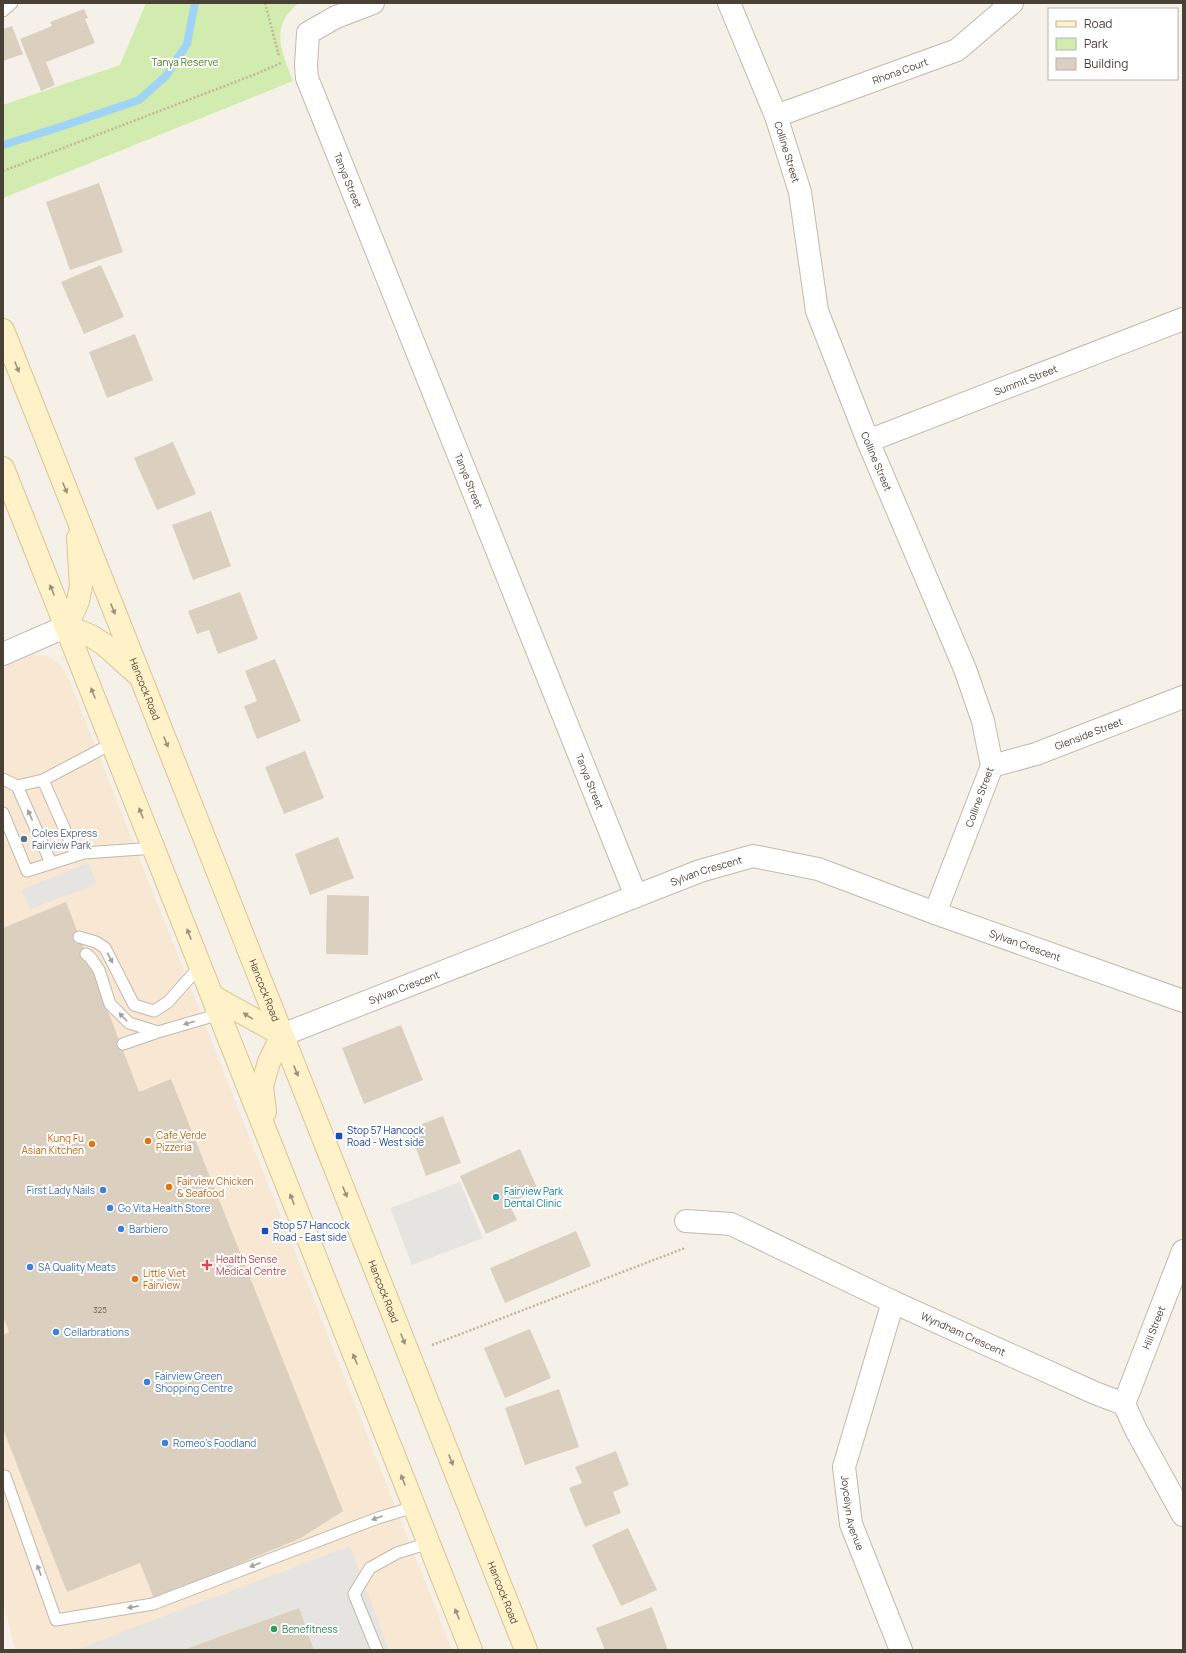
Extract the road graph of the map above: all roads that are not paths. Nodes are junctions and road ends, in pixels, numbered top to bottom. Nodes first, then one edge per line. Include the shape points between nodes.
1 (12, 3) edge
2 (373, 3) edge
3 (729, 3) edge
4 (1012, 3) edge
5 (3, 11) edge
6 (776, 116) junction
7 (1183, 319) edge
8 (3, 330) edge
9 (868, 441) junction
10 (3, 468) edge
11 (75, 514) junction
12 (66, 626) junction
13 (3, 654) edge
14 (140, 676) junction
15 (1183, 697) edge
16 (113, 743) junction
17 (992, 766) junction
18 (3, 779) edge
19 (43, 780) junction
20 (17, 786) junction
21 (3, 813) edge
22 (155, 848) junction
23 (76, 855) junction
24 (51, 863) junction
25 (636, 896) junction
26 (936, 913) junction
27 (79, 937) dead end
28 (86, 954) dead end
29 (201, 965) junction
30 (1183, 1001) edge
31 (217, 1005) junction
32 (158, 1032) junction
33 (282, 1035) junction
34 (123, 1044) dead end
35 (269, 1138) junction
36 (686, 1221) dead end
37 (1183, 1251) edge
38 (893, 1302) junction
39 (1124, 1404) junction
40 (3, 1476) edge
41 (414, 1507) junction
42 (1183, 1515) edge
43 (429, 1543) junction
44 (377, 1650) edge
45 (471, 1650) edge
46 (526, 1650) edge
47 (901, 1650) edge

1 - 5 lane
2 - 25 street, Tanya Street via 336,17 308,33 307,78
3 - 6 street, Colline Street
4 - 6 street, Rhona Court via 957,50
6 - 9 street, Colline Street via 800,192 817,311
7 - 9 street, Summit Street
8 -> 11 main road, Hancock Road
9 - 17 street, Colline Street via 965,669 983,721
12 -> 10 main road
11 - 12 main road via 81,586 78,601
11 -> 14 main road, Hancock Road
12 - 13 street
12 - 14 main road via 105,645
16 -> 12 main road
14 -> 33 main road, Hancock Road
15 - 17 street, Glenside Street via 1036,754
16 - 19 lane
22 -> 16 main road
17 - 26 street, Colline Street
18 - 20 lane
19 - 20 lane
19 - 23 lane
24 -> 20 lane
21 - 24 lane via 27,871
22 - 23 lane
29 -> 22 main road
23 - 24 lane
25 - 26 street, Sylvan Crescent via 700,871 753,856 818,869
25 - 33 street, Sylvan Crescent
26 - 30 street, Sylvan Crescent
27 -> 29 lane via 96,942 105,948 134,1006 154,1011 168,1002
32 -> 28 lane via 129,1023 110,1004 99,970
29 - 31 main road
31 -> 32 lane
33 -> 31 main road
31 - 35 main road
32 - 34 lane
33 - 35 main road via 269,1062 262,1086
33 -> 46 main road, Hancock Road
41 -> 35 main road
36 - 38 street, Wyndham Crescent via 731,1224
37 - 39 street, Hill Street
38 - 39 street, Wyndham Crescent via 1094,1393
38 - 47 street, Joycelyn Avenue via 844,1467 851,1524
39 - 42 street
41 -> 40 lane via 378,1518 153,1604 56,1620
41 - 43 main road
43 - 44 lane via 397,1553 370,1568 354,1594
45 -> 43 main road

